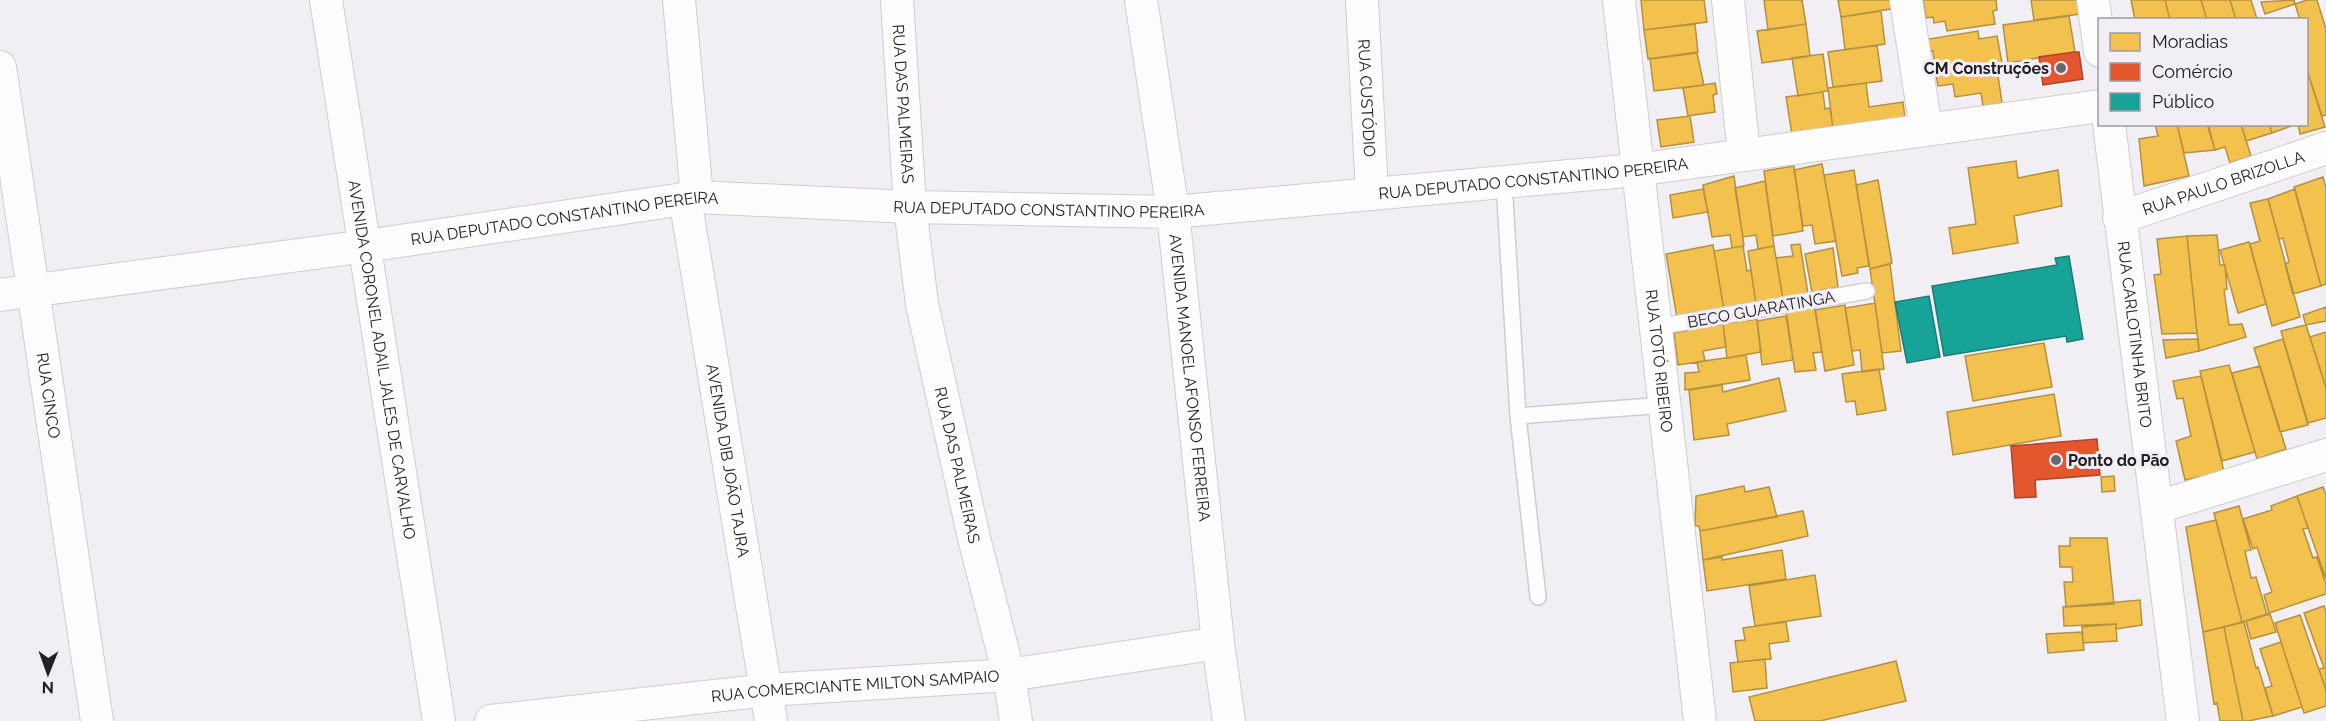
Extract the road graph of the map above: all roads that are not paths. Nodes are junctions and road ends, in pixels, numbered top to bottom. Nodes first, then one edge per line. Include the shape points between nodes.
1 (326, 0) edge
2 (679, 0) edge
3 (897, 0) edge
4 (1141, 0) edge
5 (1362, 0) edge
6 (1619, 0) edge
7 (1728, 0) edge
8 (1906, 0) edge
9 (2093, 0) edge
10 (2098, 36) edge
11 (0, 67) edge
12 (2098, 106) edge
13 (2109, 126) edge
14 (1926, 129) junction
15 (2326, 148) edge
16 (1744, 154) junction
17 (1636, 170) junction
18 (1504, 182) junction
19 (1372, 194) junction
20 (691, 198) junction
21 (910, 207) junction
22 (1173, 212) junction
23 (2119, 218) junction
24 (366, 246) junction
25 (33, 291) junction
26 (1867, 291) dead end
27 (0, 296) edge
28 (1656, 327) junction
29 (1665, 405) junction
30 (1518, 416) junction
31 (2326, 455) edge
32 (2158, 507) junction
33 (1538, 597) dead end
34 (1218, 643) junction
35 (1009, 675) junction
36 (767, 690) junction
37 (98, 721) edge
38 (439, 721) edge
39 (491, 721) edge
40 (771, 721) edge
41 (1016, 721) edge
42 (1229, 721) edge
43 (1700, 721) edge
44 (2183, 721) edge

1 - 24 street, AVENIDA CORONEL ADAIL JALES DE CARVALHO
2 - 20 street, AVENIDA DIB JOÃO TAJRA
3 - 21 street, RUA DAS PALMEIRAS
4 - 22 street, AVENIDA MANOEL AFONSO FERREIRA
5 - 19 street, RUA CUSTÓDIO
6 - 17 street, RUA TOTÓ RIBEIRO
7 - 16 street
8 - 14 street
9 - 10 street
11 - 25 street, RUA CINCO
12 - 14 street, RUA DEPUTADO CONSTANTINO PEREIRA
13 - 23 street, RUA CARLOTINHA BRITO
14 - 16 street, RUA DEPUTADO CONSTANTINO PEREIRA
15 - 23 street, RUA PAULO BRIZOLLA
16 - 17 street, RUA DEPUTADO CONSTANTINO PEREIRA
17 - 18 street, RUA DEPUTADO CONSTANTINO PEREIRA
17 - 28 street, RUA TOTÓ RIBEIRO
18 - 19 street, RUA DEPUTADO CONSTANTINO PEREIRA
18 - 30 lane
19 - 22 street, RUA DEPUTADO CONSTANTINO PEREIRA
20 - 21 street, RUA DEPUTADO CONSTANTINO PEREIRA
20 - 24 street, RUA DEPUTADO CONSTANTINO PEREIRA
20 - 36 street, AVENIDA DIB JOÃO TAJRA
21 - 22 street, RUA DEPUTADO CONSTANTINO PEREIRA
21 - 35 street, RUA DAS PALMEIRAS via 922,304
22 - 34 street, AVENIDA MANOEL AFONSO FERREIRA
23 - 32 street, RUA CARLOTINHA BRITO
24 - 25 street, RUA DEPUTADO CONSTANTINO PEREIRA
24 - 38 street, AVENIDA CORONEL ADAIL JALES DE CARVALHO
25 - 27 street, RUA DEPUTADO CONSTANTINO PEREIRA
25 - 37 street, RUA CINCO
26 - 28 lane, BECO GUARATINGA
28 - 29 street, RUA TOTÓ RIBEIRO
29 - 30 lane
29 - 43 street, RUA TOTÓ RIBEIRO
30 - 33 lane
31 - 32 street
32 - 44 street, RUA CARLOTINHA BRITO
34 - 35 street, RUA COMERCIANTE MILTON SAMPAIO
34 - 42 street, AVENIDA MANOEL AFONSO FERREIRA
35 - 36 street, RUA COMERCIANTE MILTON SAMPAIO
35 - 41 street, RUA DAS PALMEIRAS
36 - 39 street, RUA COMERCIANTE MILTON SAMPAIO
36 - 40 street, AVENIDA DIB JOÃO TAJRA

